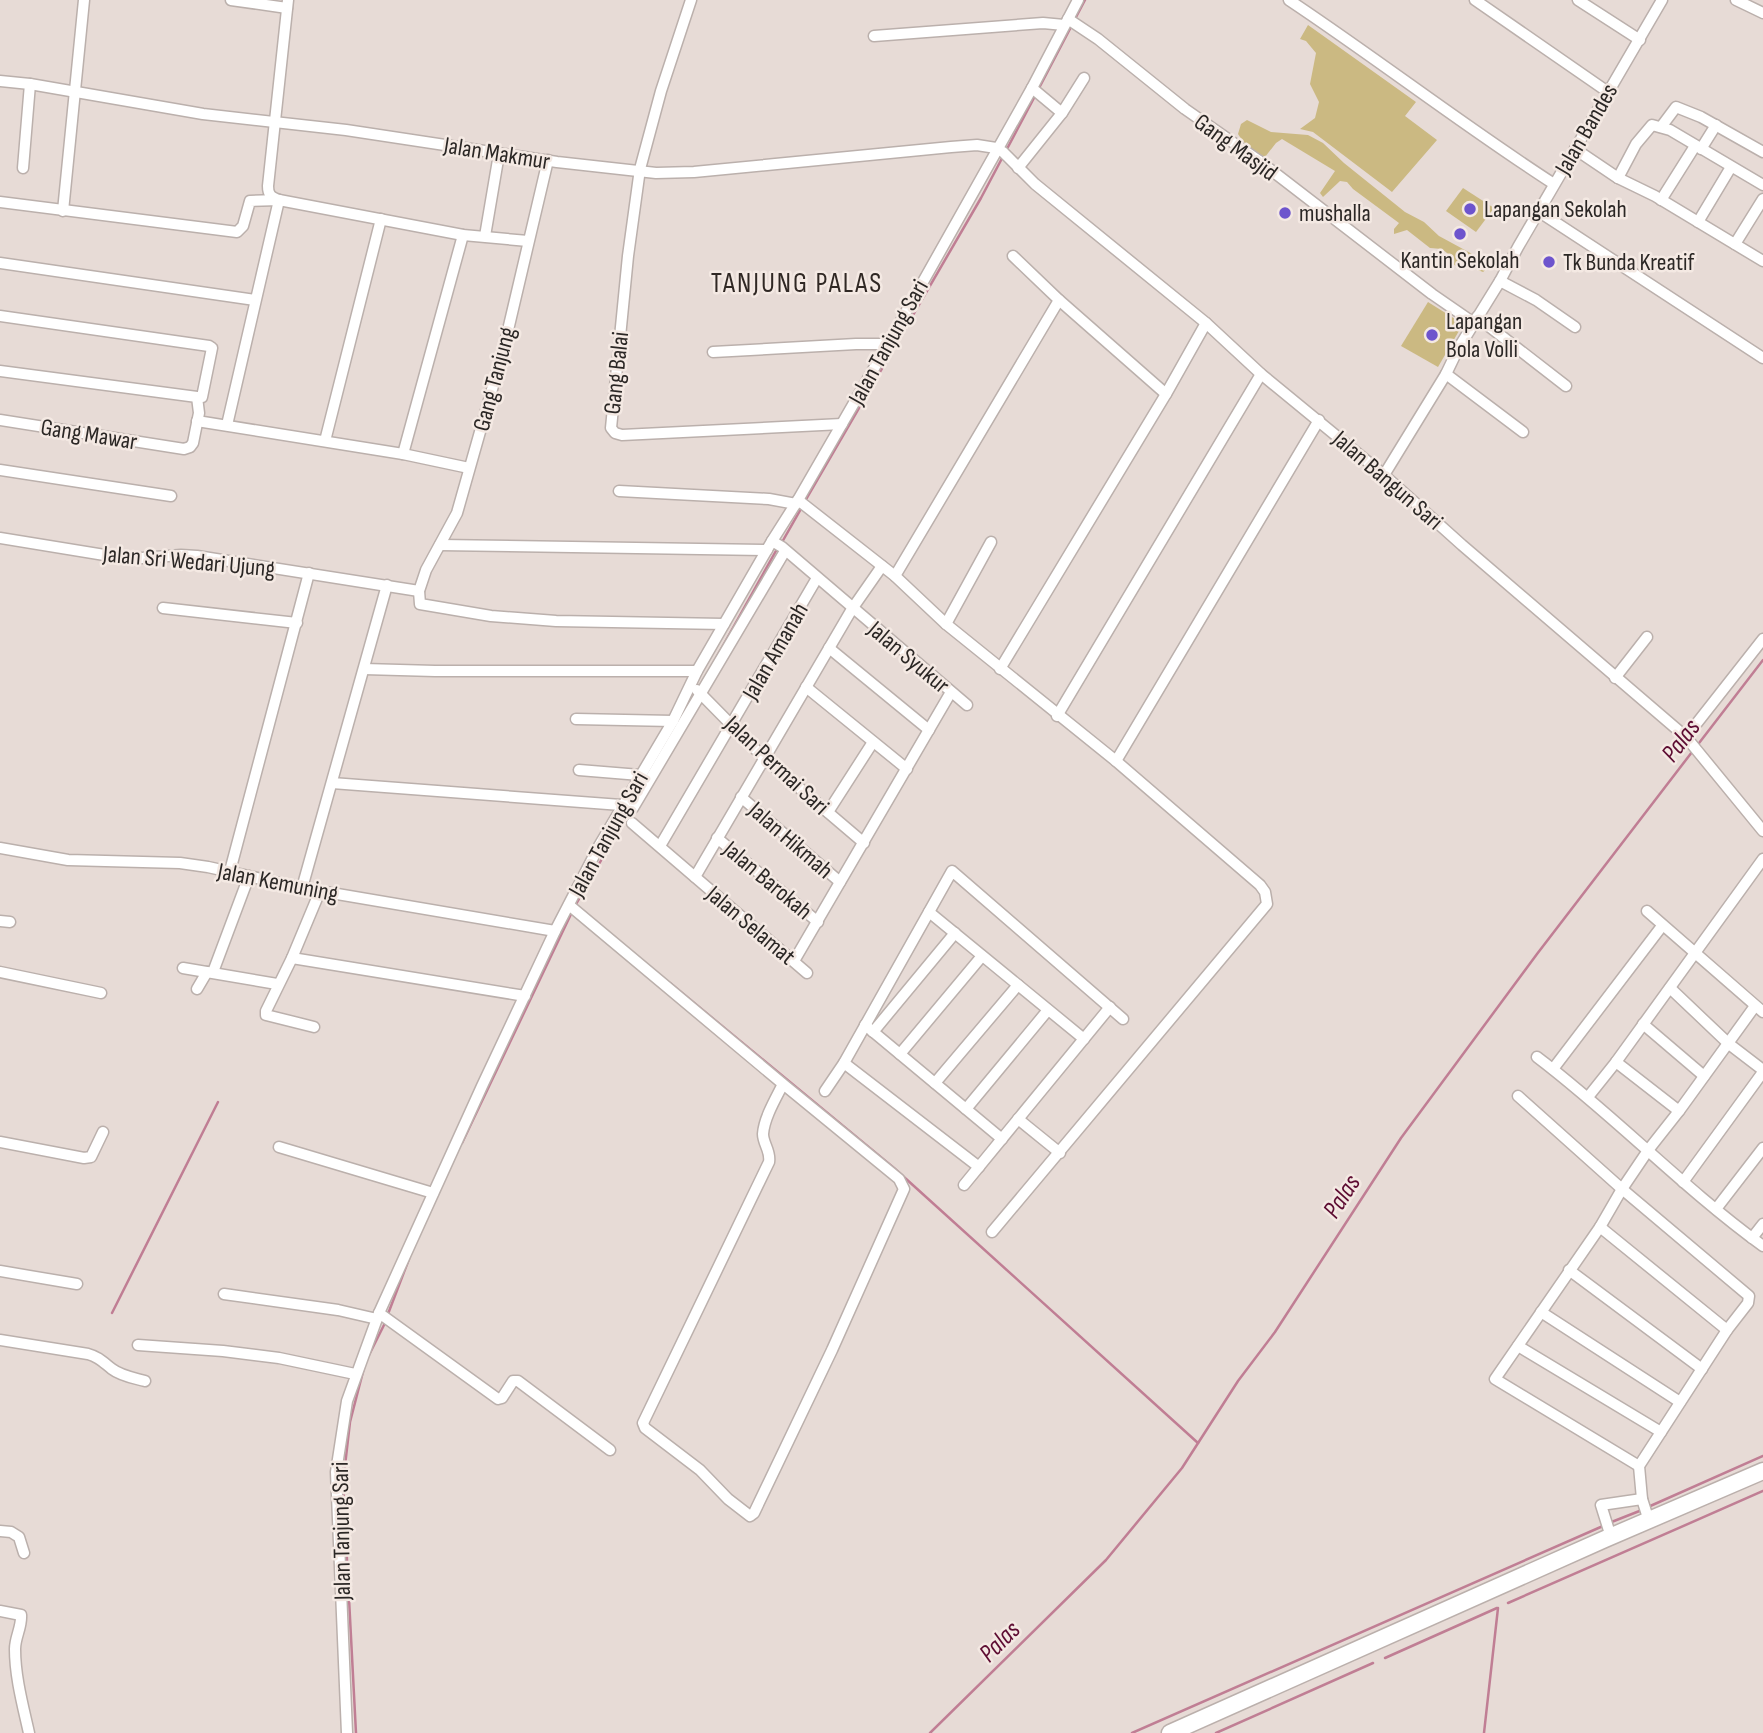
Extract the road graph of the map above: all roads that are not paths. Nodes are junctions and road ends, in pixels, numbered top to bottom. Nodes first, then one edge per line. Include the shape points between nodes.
1 (84, 0) edge
2 (231, 0) edge
3 (691, 0) edge
4 (1078, 0) edge
5 (1289, 0) edge
6 (1475, 0) edge
7 (1578, 0) edge
8 (1662, 0) edge
9 (1736, 0) edge
10 (287, 4) edge
11 (1763, 13) edge
12 (1066, 22) junction
13 (874, 36) dead end
14 (1640, 40) junction
15 (1084, 78) dead end
16 (0, 81) edge
17 (30, 84) junction
18 (1035, 91) junction
19 (77, 92) junction
20 (1608, 92) junction
21 (1062, 113) junction
22 (275, 121) junction
23 (1716, 125) junction
24 (1661, 127) junction
25 (1698, 148) junction
26 (1575, 149) junction
27 (1002, 152) junction
28 (1763, 152) edge
29 (499, 154) junction
30 (548, 160) junction
31 (1731, 167) junction
32 (23, 168) dead end
33 (1018, 168) junction
34 (640, 169) junction
35 (1618, 178) junction
36 (1554, 184) junction
37 (1763, 185) edge
38 (1763, 199) edge
39 (1661, 200) junction
40 (279, 201) junction
41 (0, 202) edge
42 (63, 211) junction
43 (1538, 211) junction
44 (381, 219) junction
45 (1698, 222) junction
46 (463, 235) junction
47 (485, 236) junction
48 (528, 241) junction
49 (1735, 244) junction
50 (1013, 256) dead end
51 (1763, 261) edge
52 (0, 263) edge
53 (1500, 281) junction
54 (255, 300) junction
55 (1059, 300) junction
56 (0, 316) edge
57 (1476, 320) junction
58 (1206, 323) junction
59 (1574, 327) dead end
60 (888, 344) junction
61 (713, 352) dead end
62 (1763, 358) edge
63 (0, 371) edge
64 (1261, 374) junction
65 (1446, 374) junction
66 (1566, 386) dead end
67 (1166, 394) junction
68 (197, 397) junction
69 (0, 420) edge
70 (1319, 420) junction
71 (197, 421) junction
72 (842, 424) junction
73 (227, 425) junction
74 (1523, 432) dead end
75 (326, 440) junction
76 (403, 454) junction
77 (469, 468) junction
78 (0, 470) edge
79 (1384, 475) junction
80 (619, 491) dead end
81 (171, 496) dead end
82 (797, 502) junction
83 (0, 538) edge
84 (991, 542) dead end
85 (440, 545) junction
86 (776, 546) junction
87 (882, 566) junction
88 (309, 573) junction
89 (895, 576) junction
90 (817, 578) junction
91 (387, 585) junction
92 (419, 591) junction
93 (163, 608) dead end
94 (852, 609) junction
95 (297, 623) junction
96 (724, 624) junction
97 (946, 624) junction
98 (1647, 637) dead end
99 (1763, 639) edge
100 (829, 648) junction
101 (364, 669) junction
102 (1000, 670) junction
103 (697, 671) junction
104 (1615, 678) junction
105 (806, 687) junction
106 (696, 689) junction
107 (951, 692) junction
108 (967, 705) dead end
109 (1057, 716) junction
110 (576, 719) dead end
111 (673, 721) junction
112 (733, 725) junction
113 (929, 730) junction
114 (1688, 739) junction
115 (873, 742) junction
116 (764, 758) junction
117 (1116, 761) junction
118 (907, 769) junction
119 (579, 770) dead end
120 (641, 780) junction
121 (332, 783) junction
122 (741, 797) junction
123 (621, 805) junction
124 (633, 807) dead end
125 (828, 812) junction
126 (632, 823) dead end
127 (1763, 831) edge
128 (717, 838) junction
129 (864, 843) junction
130 (660, 846) junction
131 (0, 848) edge
132 (1763, 859) edge
133 (230, 871) junction
134 (249, 876) junction
135 (695, 877) junction
136 (840, 882) junction
137 (302, 888) junction
138 (320, 891) junction
139 (573, 908) junction
140 (1647, 911) dead end
141 (929, 912) junction
142 (818, 922) junction
143 (1662, 926) junction
144 (555, 931) junction
145 (955, 933) junction
146 (1696, 954) junction
147 (982, 956) junction
148 (292, 958) junction
149 (794, 961) junction
150 (183, 968) dead end
151 (0, 972) edge
152 (210, 972) junction
153 (807, 973) dead end
154 (277, 984) junction
155 (1018, 985) junction
156 (1670, 988) junction
157 (197, 989) dead end
158 (101, 993) dead end
159 (525, 996) junction
160 (1110, 1007) junction
161 (1759, 1009) edge
162 (1048, 1010) junction
163 (1123, 1019) dead end
164 (1643, 1024) junction
165 (314, 1027) dead end
166 (869, 1028) junction
167 (1084, 1039) junction
168 (1729, 1044) junction
169 (900, 1054) junction
170 (1537, 1057) dead end
171 (1616, 1062) junction
172 (844, 1063) junction
173 (1553, 1069) junction
174 (1763, 1071) edge
175 (1704, 1076) junction
176 (935, 1083) junction
177 (783, 1084) junction
178 (825, 1091) dead end
179 (1518, 1096) dead end
180 (1588, 1097) junction
181 (966, 1109) junction
182 (1679, 1111) junction
183 (1018, 1119) junction
184 (103, 1132) dead end
185 (1002, 1139) junction
186 (0, 1142) edge
187 (279, 1147) dead end
188 (1763, 1148) edge
189 (1649, 1149) junction
190 (1060, 1153) junction
191 (979, 1167) junction
192 (1684, 1182) junction
193 (964, 1185) dead end
194 (1622, 1189) junction
195 (433, 1193) junction
196 (1716, 1209) junction
197 (1763, 1224) edge
198 (1600, 1227) junction
199 (992, 1233) dead end
200 (1752, 1238) junction
201 (1763, 1246) edge
202 (1569, 1270) junction
203 (0, 1271) edge
204 (77, 1284) dead end
205 (224, 1294) dead end
206 (1541, 1312) junction
207 (378, 1316) junction
208 (1727, 1330) junction
209 (0, 1340) edge
210 (138, 1345) dead end
211 (1518, 1346) junction
212 (1702, 1368) junction
213 (355, 1374) junction
214 (145, 1381) dead end
215 (1680, 1402) junction
216 (1661, 1432) junction
217 (610, 1450) dead end
218 (1639, 1466) junction
219 (1763, 1471) edge
220 (1642, 1499) junction
221 (1649, 1521) junction
222 (0, 1531) edge
223 (1611, 1536) junction
224 (24, 1553) dead end
225 (0, 1611) edge
226 (29, 1733) edge
227 (347, 1733) edge
228 (1170, 1733) edge

1 - 19 street
2 - 10 street
3 - 34 street
4 - 12 street, Jalan Tanjung Sari
5 - 36 street
6 - 20 street
7 - 14 street
8 - 14 street, Jalan Bandes
9 - 11 street
10 - 22 street
12 - 13 street
12 - 18 street, Jalan Tanjung Sari
12 - 57 street, Gang Masjid via 1098,39 1424,288
14 - 20 street, Jalan Bandes
15 - 21 street
16 - 17 street, Jalan Makmur
17 - 19 street, Jalan Makmur
17 - 32 street
18 - 21 street
18 - 27 street, Jalan Tanjung Sari
19 - 22 street, Jalan Makmur via 202,114
19 - 42 street
20 - 26 street, Jalan Bandes
21 - 33 street
22 - 29 street, Jalan Makmur
22 - 40 street via 268,192
23 - 24 street via 1676,107
23 - 25 street
23 - 28 street
24 - 25 street
24 - 35 street via 1648,127
25 - 31 street
25 - 39 street
26 - 35 street
26 - 36 street, Jalan Bandes
27 - 33 street, Jalan Bangun Sari
27 - 34 street, Jalan Makmur via 976,145 684,172
27 - 60 street, Jalan Tanjung Sari
29 - 30 street, Jalan Makmur
29 - 47 street
30 - 34 street, Jalan Makmur
30 - 48 street, Gang Tanjung
31 - 37 street
31 - 45 street
33 - 58 street, Jalan Bangun Sari
34 - 72 street, Gang Balai via 613,431 619,435
35 - 39 street
36 - 43 street, Jalan Bandes
38 - 49 street
39 - 45 street
40 - 42 street via 251,200 237,232
40 - 44 street
40 - 54 street
41 - 42 street
43 - 53 street, Jalan Bandes
43 - 62 street
44 - 46 street
44 - 75 street
45 - 49 street
46 - 47 street
46 - 76 street
47 - 48 street
48 - 77 street, Gang Tanjung
49 - 51 street
50 - 55 street
52 - 54 street
53 - 57 street, Jalan Bandes
53 - 59 street
54 - 73 street
55 - 67 street
55 - 89 street
56 - 68 street via 209,346 212,356 202,397
57 - 65 street, Jalan Bandes
57 - 66 street, Gang Masjid
58 - 64 street, Jalan Bangun Sari
58 - 67 street
60 - 61 street
60 - 72 street, Jalan Tanjung Sari
63 - 68 street
64 - 70 street, Jalan Bangun Sari
64 - 109 street
65 - 74 street
65 - 79 street, Jalan Bandes
67 - 102 street
68 - 71 street
69 - 71 street, Gang Mawar via 178,449 192,445
70 - 79 street, Jalan Bangun Sari
70 - 117 street
71 - 73 street
72 - 82 street, Jalan Tanjung Sari
73 - 75 street
75 - 76 street
76 - 77 street
77 - 85 street, Gang Tanjung via 457,513
78 - 81 street
79 - 104 street, Jalan Bangun Sari
80 - 82 street
82 - 86 street, Jalan Tanjung Sari
82 - 87 street
83 - 88 street, Jalan Sri Wedari Ujung via 129,559 181,555
84 - 97 street
85 - 86 street
85 - 92 street, Gang Tanjung
86 - 90 street, Jalan Syukur
86 - 96 street, Jalan Tanjung Sari
86 - 106 street
87 - 89 street
87 - 94 street
88 - 91 street, Jalan Sri Wedari Ujung
88 - 95 street
89 - 97 street
90 - 94 street, Jalan Syukur
90 - 112 street, Jalan Amanah
91 - 92 street, Jalan Sri Wedari Ujung
91 - 101 street
92 - 96 street via 420,604 491,616
93 - 95 street
94 - 100 street
94 - 107 street, Jalan Syukur
95 - 133 street
96 - 103 street, Jalan Tanjung Sari
97 - 102 street
98 - 104 street
99 - 114 street
100 - 105 street
100 - 113 street
101 - 103 street
101 - 121 street
102 - 109 street
103 - 106 street, Jalan Tanjung Sari
104 - 114 street, Jalan Bangun Sari
105 - 115 street
105 - 116 street
106 - 111 street, Jalan Tanjung Sari
106 - 112 street, Jalan Permai Sari
106 - 120 street
107 - 108 street, Jalan Syukur
107 - 113 street
109 - 117 street
110 - 111 street
111 - 120 street, Jalan Tanjung Sari
112 - 116 street, Jalan Permai Sari
112 - 130 street, Jalan Amanah
113 - 118 street
114 - 127 street, Jalan Bangun Sari
115 - 118 street
115 - 125 street
116 - 122 street
116 - 125 street, Jalan Permai Sari
117 - 190 street via 1260,885 1267,904
118 - 129 street
119 - 120 street
120 - 123 street, Jalan Tanjung Sari
120 - 124 street
121 - 123 street
121 - 137 street
122 - 128 street
122 - 136 street, Jalan Hikmah
123 - 139 street, Jalan Tanjung Sari
125 - 129 street, Jalan Permai Sari
126 - 130 street, Jalan Selamat
128 - 135 street
128 - 142 street, Jalan Barokah
129 - 136 street
130 - 135 street, Jalan Selamat
131 - 133 street, Jalan Kemuning via 68,860 180,863
132 - 146 street
133 - 134 street, Jalan Kemuning
134 - 137 street, Jalan Kemuning
134 - 152 street
135 - 149 street, Jalan Selamat
136 - 142 street
137 - 138 street, Jalan Kemuning
138 - 144 street, Jalan Kemuning
138 - 148 street
139 - 144 street, Jalan Tanjung Sari
139 - 177 street
140 - 143 street
141 - 145 street
141 - 160 street via 952,871
141 - 166 street
142 - 149 street
143 - 146 street
143 - 173 street
144 - 159 street, Jalan Tanjung Sari
145 - 147 street
145 - 166 street
146 - 156 street
146 - 161 street
147 - 155 street
147 - 169 street
148 - 154 street
148 - 159 street
149 - 153 street, Jalan Selamat
150 - 152 street
151 - 158 street
152 - 154 street
152 - 157 street
154 - 165 street via 267,1015
155 - 162 street
155 - 176 street
156 - 164 street
156 - 168 street
159 - 195 street, Jalan Tanjung Sari
160 - 163 street
160 - 167 street
161 - 168 street
162 - 167 street
162 - 181 street
164 - 171 street
164 - 175 street
166 - 169 street
166 - 172 street
167 - 183 street
168 - 174 street
168 - 175 street
169 - 176 street
170 - 173 street
171 - 180 street
171 - 182 street
172 - 178 street
172 - 191 street
173 - 180 street
174 - 192 street
175 - 182 street
176 - 181 street
177 - 177 street via 899,1179 904,1189 750,1516 643,1423 769,1162 764,1130
179 - 194 street
180 - 189 street
181 - 185 street
182 - 189 street
183 - 185 street
183 - 190 street
184 - 186 street via 90,1157
185 - 191 street
187 - 195 street
188 - 196 street
189 - 192 street
189 - 194 street
190 - 199 street
191 - 193 street
192 - 196 street
194 - 198 street
194 - 208 street via 1747,1294 1748,1303
195 - 207 street, Jalan Tanjung Sari
196 - 200 street
197 - 200 street
198 - 202 street
198 - 208 street
200 - 201 street
202 - 206 street
202 - 212 street
203 - 204 street
205 - 207 street
206 - 211 street
206 - 215 street
207 - 213 street, Jalan Tanjung Sari
207 - 217 street via 498,1399 518,1381
208 - 212 street
209 - 214 street via 88,1353 123,1375
210 - 213 street via 251,1354
211 - 216 street
211 - 218 street via 1495,1379
212 - 215 street
213 - 227 street, Jalan Tanjung Sari via 336,1472
215 - 216 street
216 - 218 street
218 - 220 street
219 - 221 main road
220 - 221 street
220 - 223 street via 1601,1506
221 - 223 main road
222 - 224 street via 19,1537
223 - 228 main road
225 - 226 street via 21,1615 15,1660

